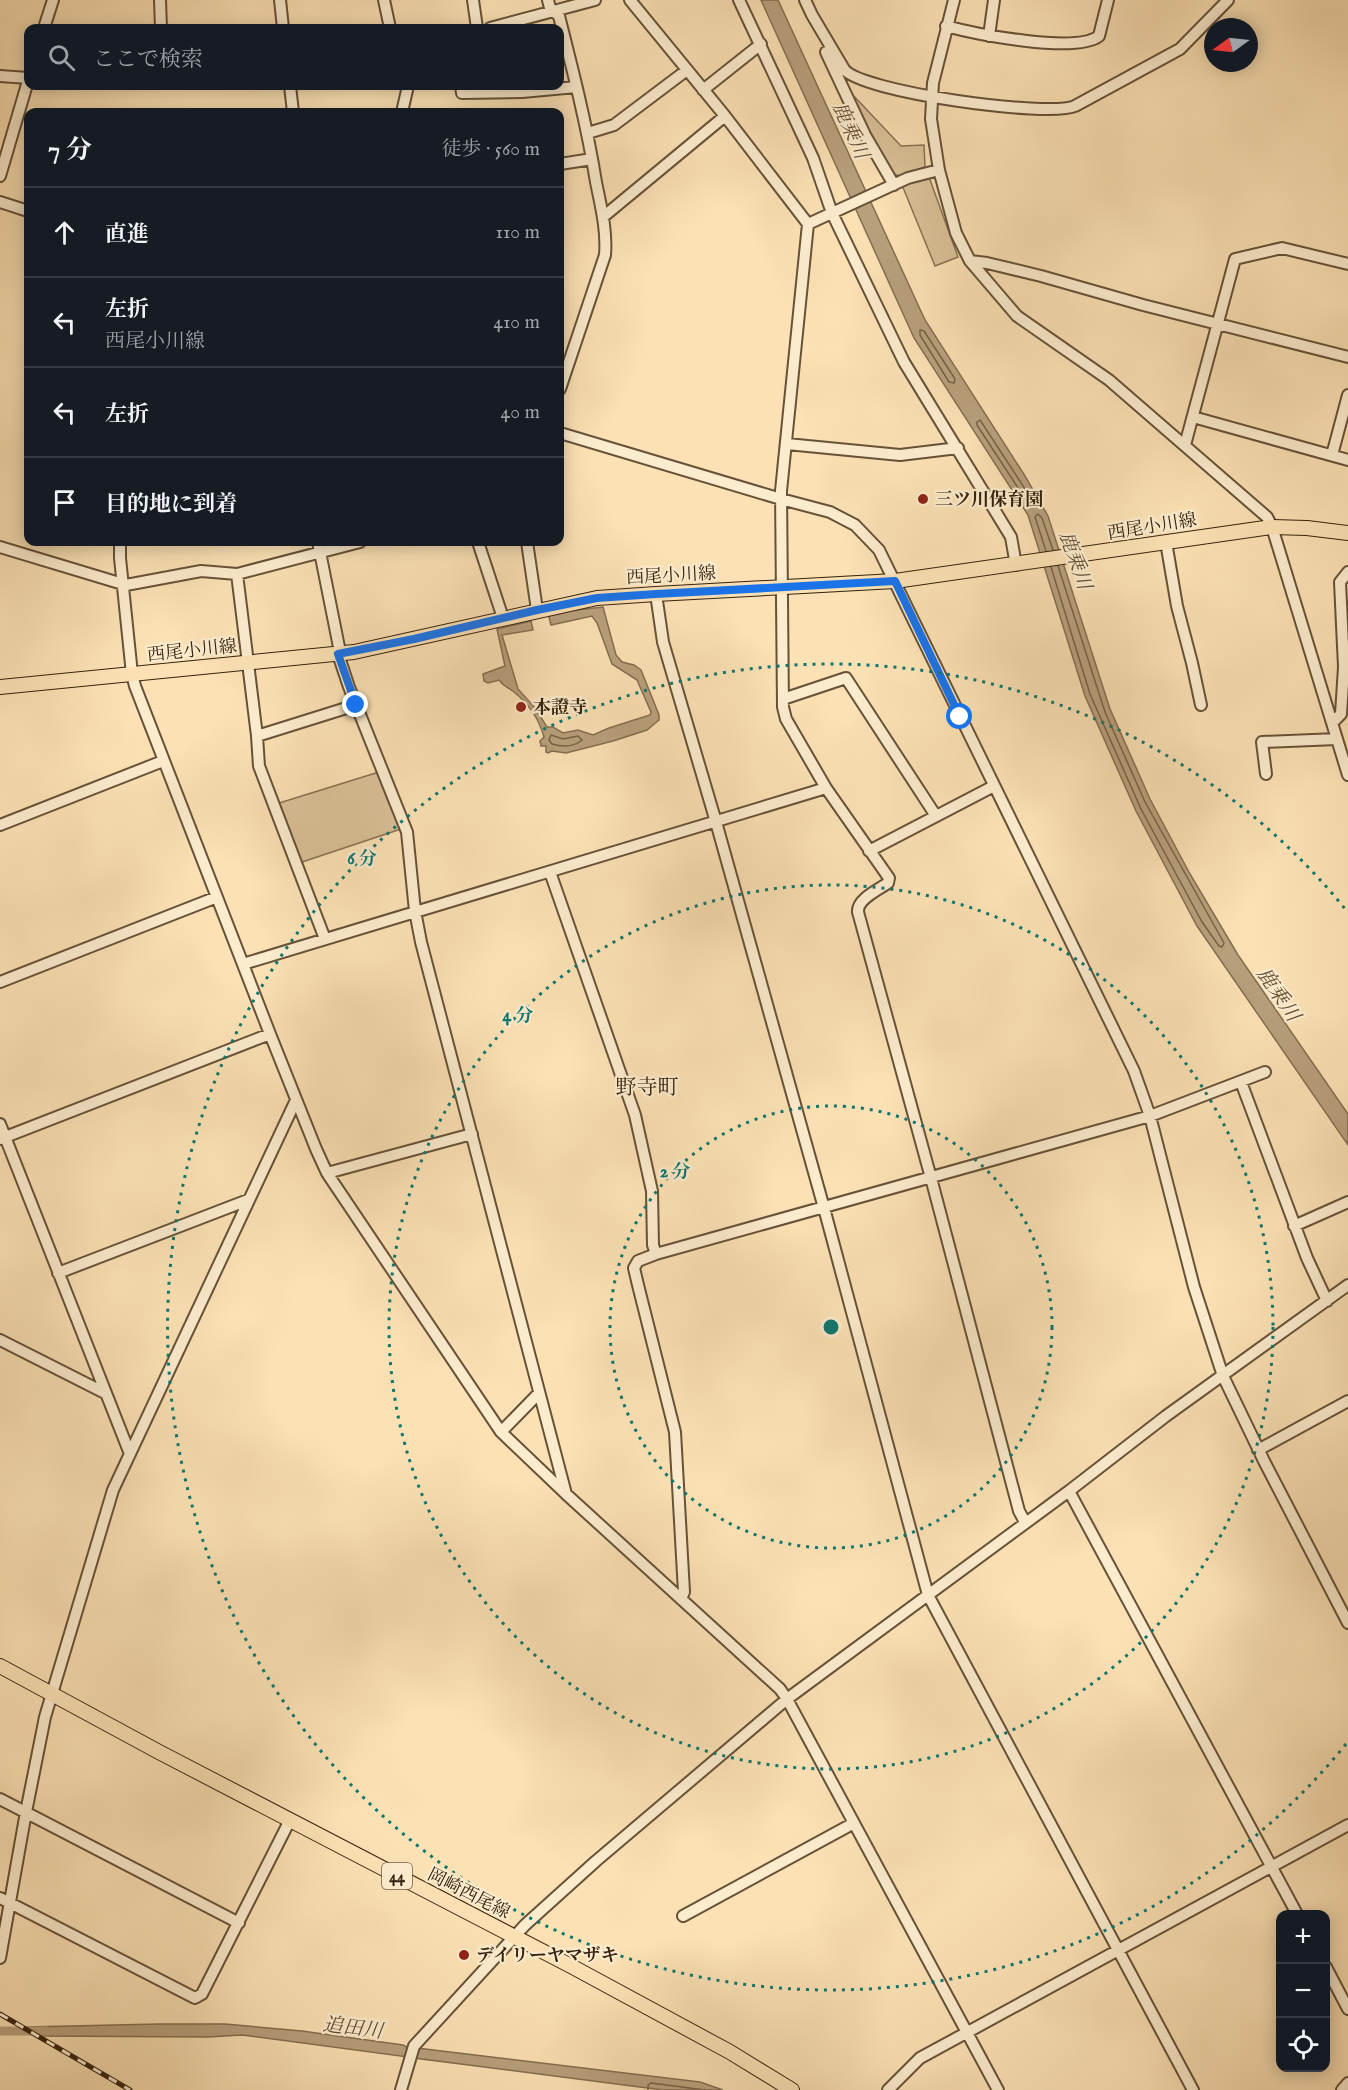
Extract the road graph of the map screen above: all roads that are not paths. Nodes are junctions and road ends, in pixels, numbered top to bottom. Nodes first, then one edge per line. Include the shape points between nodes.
1 (53, 0) edge
2 (160, 0) edge
3 (280, 0) edge
4 (384, 0) edge
5 (473, 0) edge
6 (548, 0) edge
7 (595, 0) edge
8 (630, 0) edge
9 (739, 0) edge
10 (805, 0) edge
11 (954, 0) edge
12 (994, 0) edge
13 (1108, 0) edge
14 (1228, 0) edge
15 (554, 11) junction
16 (812, 15) junction
17 (45, 24) edge
18 (161, 24) edge
19 (283, 24) edge
20 (389, 24) edge
21 (476, 24) edge
22 (505, 24) edge
23 (561, 24) edge
24 (946, 26) junction
25 (989, 36) junction
26 (564, 37) edge
27 (761, 44) junction
28 (687, 70) junction
29 (0, 76) edge
30 (24, 79) edge
31 (576, 87) junction
32 (564, 88) edge
33 (25, 90) edge
34 (290, 90) edge
35 (407, 90) edge
36 (462, 90) edge
37 (544, 90) edge
38 (703, 90) junction
39 (931, 96) junction
40 (293, 108) edge
41 (403, 108) edge
42 (725, 116) junction
43 (588, 133) junction
44 (592, 159) junction
45 (564, 163) edge
46 (939, 170) junction
47 (0, 176) edge
48 (890, 187) junction
49 (0, 202) edge
50 (24, 210) edge
51 (835, 211) junction
52 (603, 217) junction
53 (808, 224) junction
54 (970, 261) junction
55 (1348, 264) edge
56 (1217, 323) junction
57 (1348, 357) edge
58 (564, 377) edge
59 (1348, 394) edge
60 (1192, 417) junction
61 (564, 435) edge
62 (787, 444) junction
63 (1185, 445) junction
64 (958, 448) junction
65 (1332, 455) junction
66 (1348, 460) edge
67 (781, 499) junction
68 (1272, 527) junction
69 (1348, 533) edge
70 (1166, 542) junction
71 (120, 546) edge
72 (479, 546) edge
73 (528, 546) edge
74 (320, 547) edge
75 (0, 548) edge
76 (1020, 565) junction
77 (1348, 572) edge
78 (237, 574) junction
79 (895, 581) junction
80 (122, 585) junction
81 (782, 588) junction
82 (656, 594) junction
83 (537, 610) junction
84 (503, 618) junction
85 (338, 654) junction
86 (247, 663) junction
87 (132, 674) junction
88 (0, 687) edge
89 (783, 699) junction
90 (356, 705) junction
91 (1201, 705) dead end
92 (1332, 723) junction
93 (257, 736) junction
94 (1337, 739) junction
95 (163, 761) junction
96 (1266, 774) dead end
97 (1348, 775) edge
98 (994, 786) junction
99 (826, 788) junction
100 (936, 816) junction
101 (717, 822) junction
102 (0, 825) edge
103 (869, 851) junction
104 (550, 872) junction
105 (217, 897) junction
106 (414, 910) junction
107 (325, 939) junction
108 (243, 964) junction
109 (0, 982) edge
110 (270, 1034) junction
111 (1265, 1072) dead end
112 (1240, 1082) junction
113 (296, 1100) junction
114 (1150, 1116) junction
115 (0, 1124) edge
116 (472, 1134) junction
117 (2, 1138) edge
118 (327, 1173) junction
119 (932, 1178) junction
120 (248, 1200) junction
121 (1348, 1202) edge
122 (824, 1208) junction
123 (1294, 1226) junction
124 (656, 1254) junction
125 (58, 1273) junction
126 (1348, 1285) edge
127 (1327, 1301) junction
128 (0, 1340) edge
129 (1223, 1376) junction
130 (105, 1393) junction
131 (539, 1393) junction
132 (1348, 1401) edge
133 (501, 1432) junction
134 (1258, 1450) junction
135 (130, 1454) junction
136 (1069, 1491) junction
137 (566, 1494) junction
138 (1025, 1522) junction
139 (928, 1595) junction
140 (681, 1599) junction
141 (1348, 1623) edge
142 (0, 1666) edge
143 (52, 1693) junction
144 (787, 1699) junction
145 (0, 1799) edge
146 (26, 1812) junction
147 (291, 1820) junction
148 (854, 1823) junction
149 (1348, 1825) edge
150 (1272, 1867) junction
151 (5, 1901) edge
152 (1295, 1910) edge
153 (683, 1916) dead end
154 (239, 1923) junction
155 (514, 1937) junction
156 (2, 1938) edge
157 (1117, 1950) junction
158 (0, 1958) edge
159 (1330, 1975) edge
160 (1348, 2009) edge
161 (966, 2031) junction
162 (1348, 2083) edge
163 (400, 2090) edge
164 (792, 2090) edge
165 (888, 2090) edge
166 (998, 2090) edge
167 (1193, 2090) edge
168 (1342, 2090) edge

1 - 17 street
2 - 18 street
3 - 19 street
4 - 20 street
5 - 21 street
6 - 15 street
7 - 15 street
8 - 28 street
9 - 27 street
10 - 16 street
11 - 24 street
12 - 25 street
13 - 25 street via 1099,36 1094,39 1072,43
14 - 39 street via 1180,49 1067,110
15 - 22 street
15 - 23 street
16 - 39 street via 850,76
16 - 48 street
24 - 25 street
24 - 39 street
26 - 31 street
27 - 38 street
27 - 51 street
28 - 38 street
28 - 43 street via 614,125
29 - 30 street
31 - 32 street
31 - 43 street
33 - 47 street
34 - 40 street
35 - 41 street
36 - 37 street
38 - 42 street
39 - 46 street
42 - 52 street
42 - 53 street
43 - 44 street
44 - 45 street
44 - 52 street
46 - 48 street
46 - 54 street via 956,233
48 - 51 street
49 - 50 street
51 - 53 street
51 - 64 street via 904,362
52 - 58 street via 605,255
53 - 62 street
54 - 56 street
54 - 63 street via 1017,316 1109,380
55 - 56 street via 1282,248 1238,256
56 - 57 street
56 - 60 street
59 - 65 street
60 - 63 street
60 - 65 street
61 - 67 street
62 - 64 street via 900,455
62 - 67 street
63 - 68 street via 1267,517
64 - 76 street via 1011,537
65 - 66 street
67 - 79 street via 820,508 855,525 879,550
67 - 81 street
68 - 69 main road, 西尾小川線
68 - 70 main road, 西尾小川線
68 - 92 street
70 - 76 main road, 西尾小川線
70 - 91 street
71 - 80 street
72 - 84 street
73 - 83 street
74 - 78 street
74 - 85 street
75 - 80 street
76 - 79 main road, 西尾小川線
77 - 92 street via 1340,582 1344,667 1341,714
78 - 80 street via 201,571
78 - 86 street
79 - 81 main road, 西尾小川線
79 - 98 street
80 - 87 street
81 - 82 main road, 西尾小川線
81 - 89 street
82 - 83 main road, 西尾小川線 via 597,598
82 - 101 street via 663,642
83 - 84 main road, 西尾小川線
84 - 85 main road, 西尾小川線
85 - 86 main road, 西尾小川線
85 - 90 street
86 - 87 main road, 西尾小川線
86 - 93 street
87 - 88 main road, 西尾小川線
87 - 95 street
89 - 99 street via 786,719
89 - 100 street via 846,678
90 - 93 street
90 - 106 street via 407,832
92 - 94 street
93 - 107 street via 259,766
94 - 96 street via 1262,742
94 - 97 street
95 - 102 street
95 - 105 street
98 - 100 street
98 - 114 street via 1123,1047
99 - 101 street
99 - 103 street
100 - 103 street
101 - 104 street
101 - 122 street
103 - 119 street via 889,881 857,908
104 - 106 street
104 - 124 street via 635,1115 652,1191
105 - 108 street
105 - 109 street
106 - 107 street
106 - 116 street
107 - 108 street
108 - 110 street
110 - 113 street
110 - 117 street
111 - 112 street
112 - 114 street
112 - 123 street
113 - 118 street
113 - 120 street
114 - 119 street
114 - 129 street via 1194,1287
115 - 117 street
116 - 118 street
116 - 131 street
117 - 125 street
118 - 133 street
119 - 122 street
119 - 138 street
120 - 125 street
120 - 135 street
121 - 123 street
122 - 124 street
122 - 139 street
123 - 127 street
124 - 140 street via 638,1261 634,1268 675,1432 684,1593
125 - 130 street
126 - 127 street
127 - 129 street
128 - 130 street
129 - 134 street
129 - 136 street
130 - 135 street
131 - 133 street
131 - 137 street
132 - 134 street
133 - 137 street
134 - 141 street
135 - 143 street via 108,1505
136 - 138 street
136 - 150 street
137 - 140 street
138 - 139 street
139 - 144 street
139 - 157 street
140 - 144 street
142 - 143 main road, 岡崎西尾線 / 44
143 - 146 street
143 - 147 main road, 岡崎西尾線 / 44
144 - 148 street
144 - 155 street via 588,1868
145 - 146 street
146 - 151 street
146 - 154 street
147 - 154 street
147 - 155 main road, 岡崎西尾線 / 44
148 - 153 street
148 - 161 street
149 - 150 street
150 - 152 street
150 - 157 street
151 - 154 street via 195,1998 202,1994
151 - 156 street
155 - 163 street via 414,2046
155 - 164 main road, 岡崎西尾線 / 44
156 - 158 street
157 - 161 street
157 - 167 street
159 - 160 street
161 - 165 street via 920,2058
161 - 166 street
162 - 168 street

